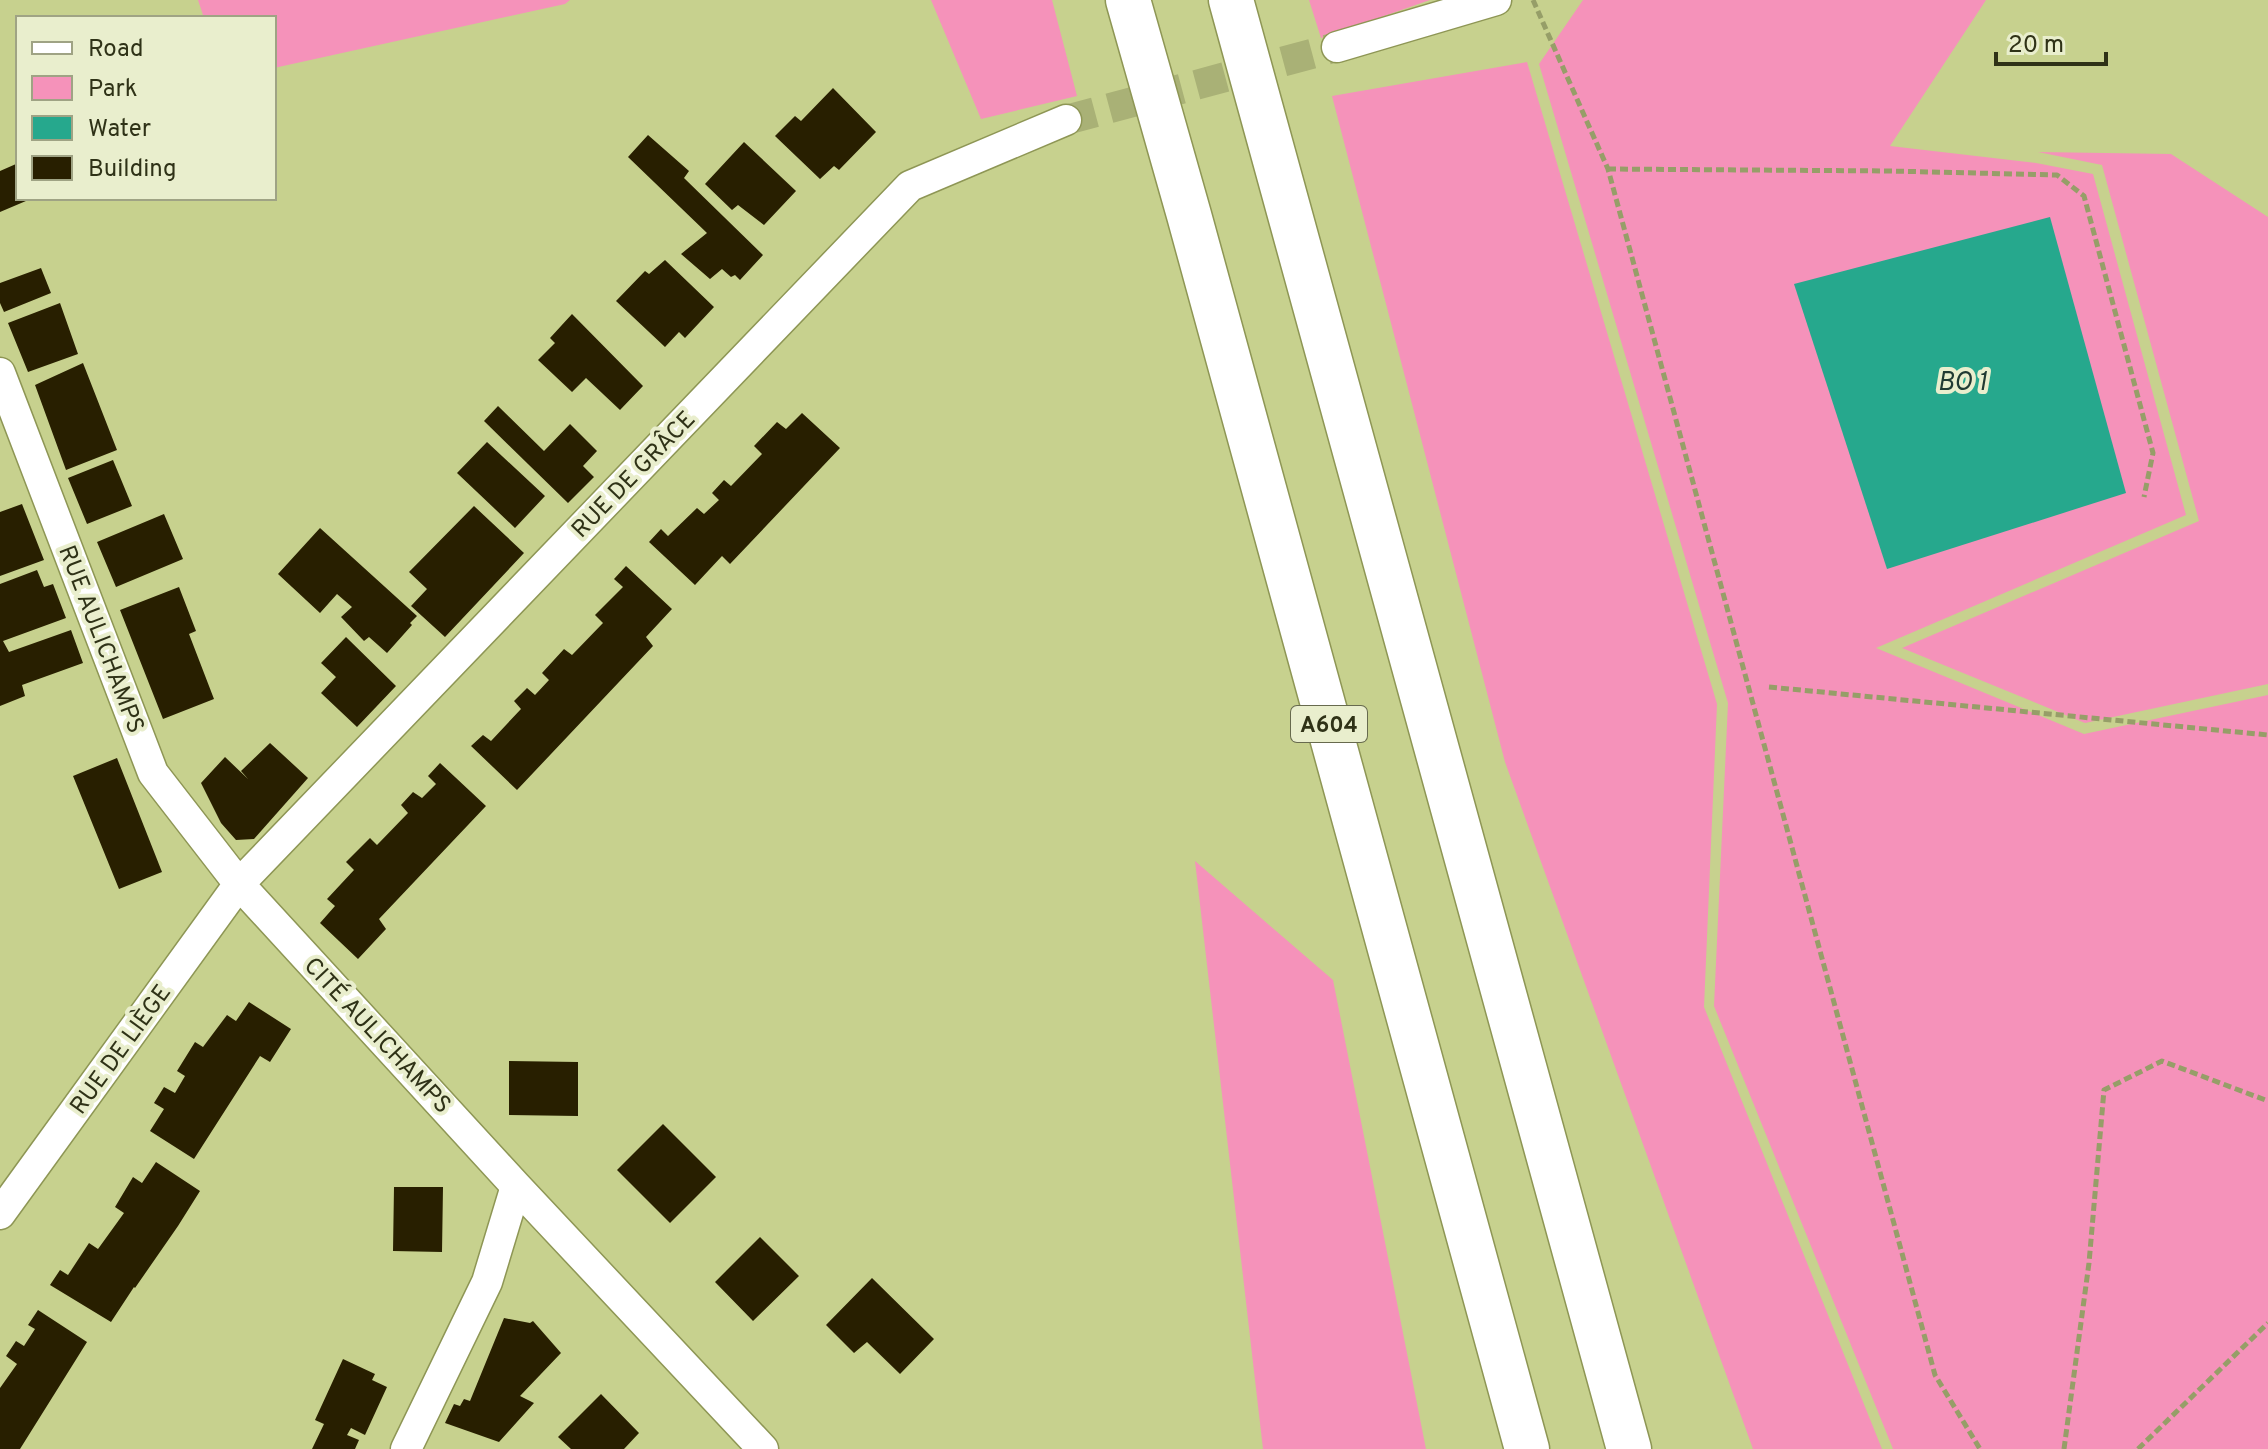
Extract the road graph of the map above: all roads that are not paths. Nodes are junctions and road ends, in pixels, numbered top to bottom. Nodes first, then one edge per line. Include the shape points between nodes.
1 (1128, 0) edge
2 (1231, 0) edge
3 (1496, 0) edge
4 (1337, 47) tunnel mouth
5 (1066, 120) tunnel mouth
6 (0, 373) edge
7 (239, 884) junction
8 (516, 1186) junction
9 (0, 1214) edge
10 (406, 1449) edge
11 (763, 1449) edge
12 (1527, 1449) edge
13 (1629, 1449) edge

1 - 12 highway, A604
2 - 13 highway
3 - 4 street
5 - 7 street, RUE DE GRÂCE via 910,186
6 - 7 street, RUE AULICHAMPS via 153,773
7 - 8 street, CITÉ AULICHAMPS
7 - 9 street, RUE DE LIÈGE
8 - 10 street via 487,1282
8 - 11 street, CITÉ AULICHAMPS

